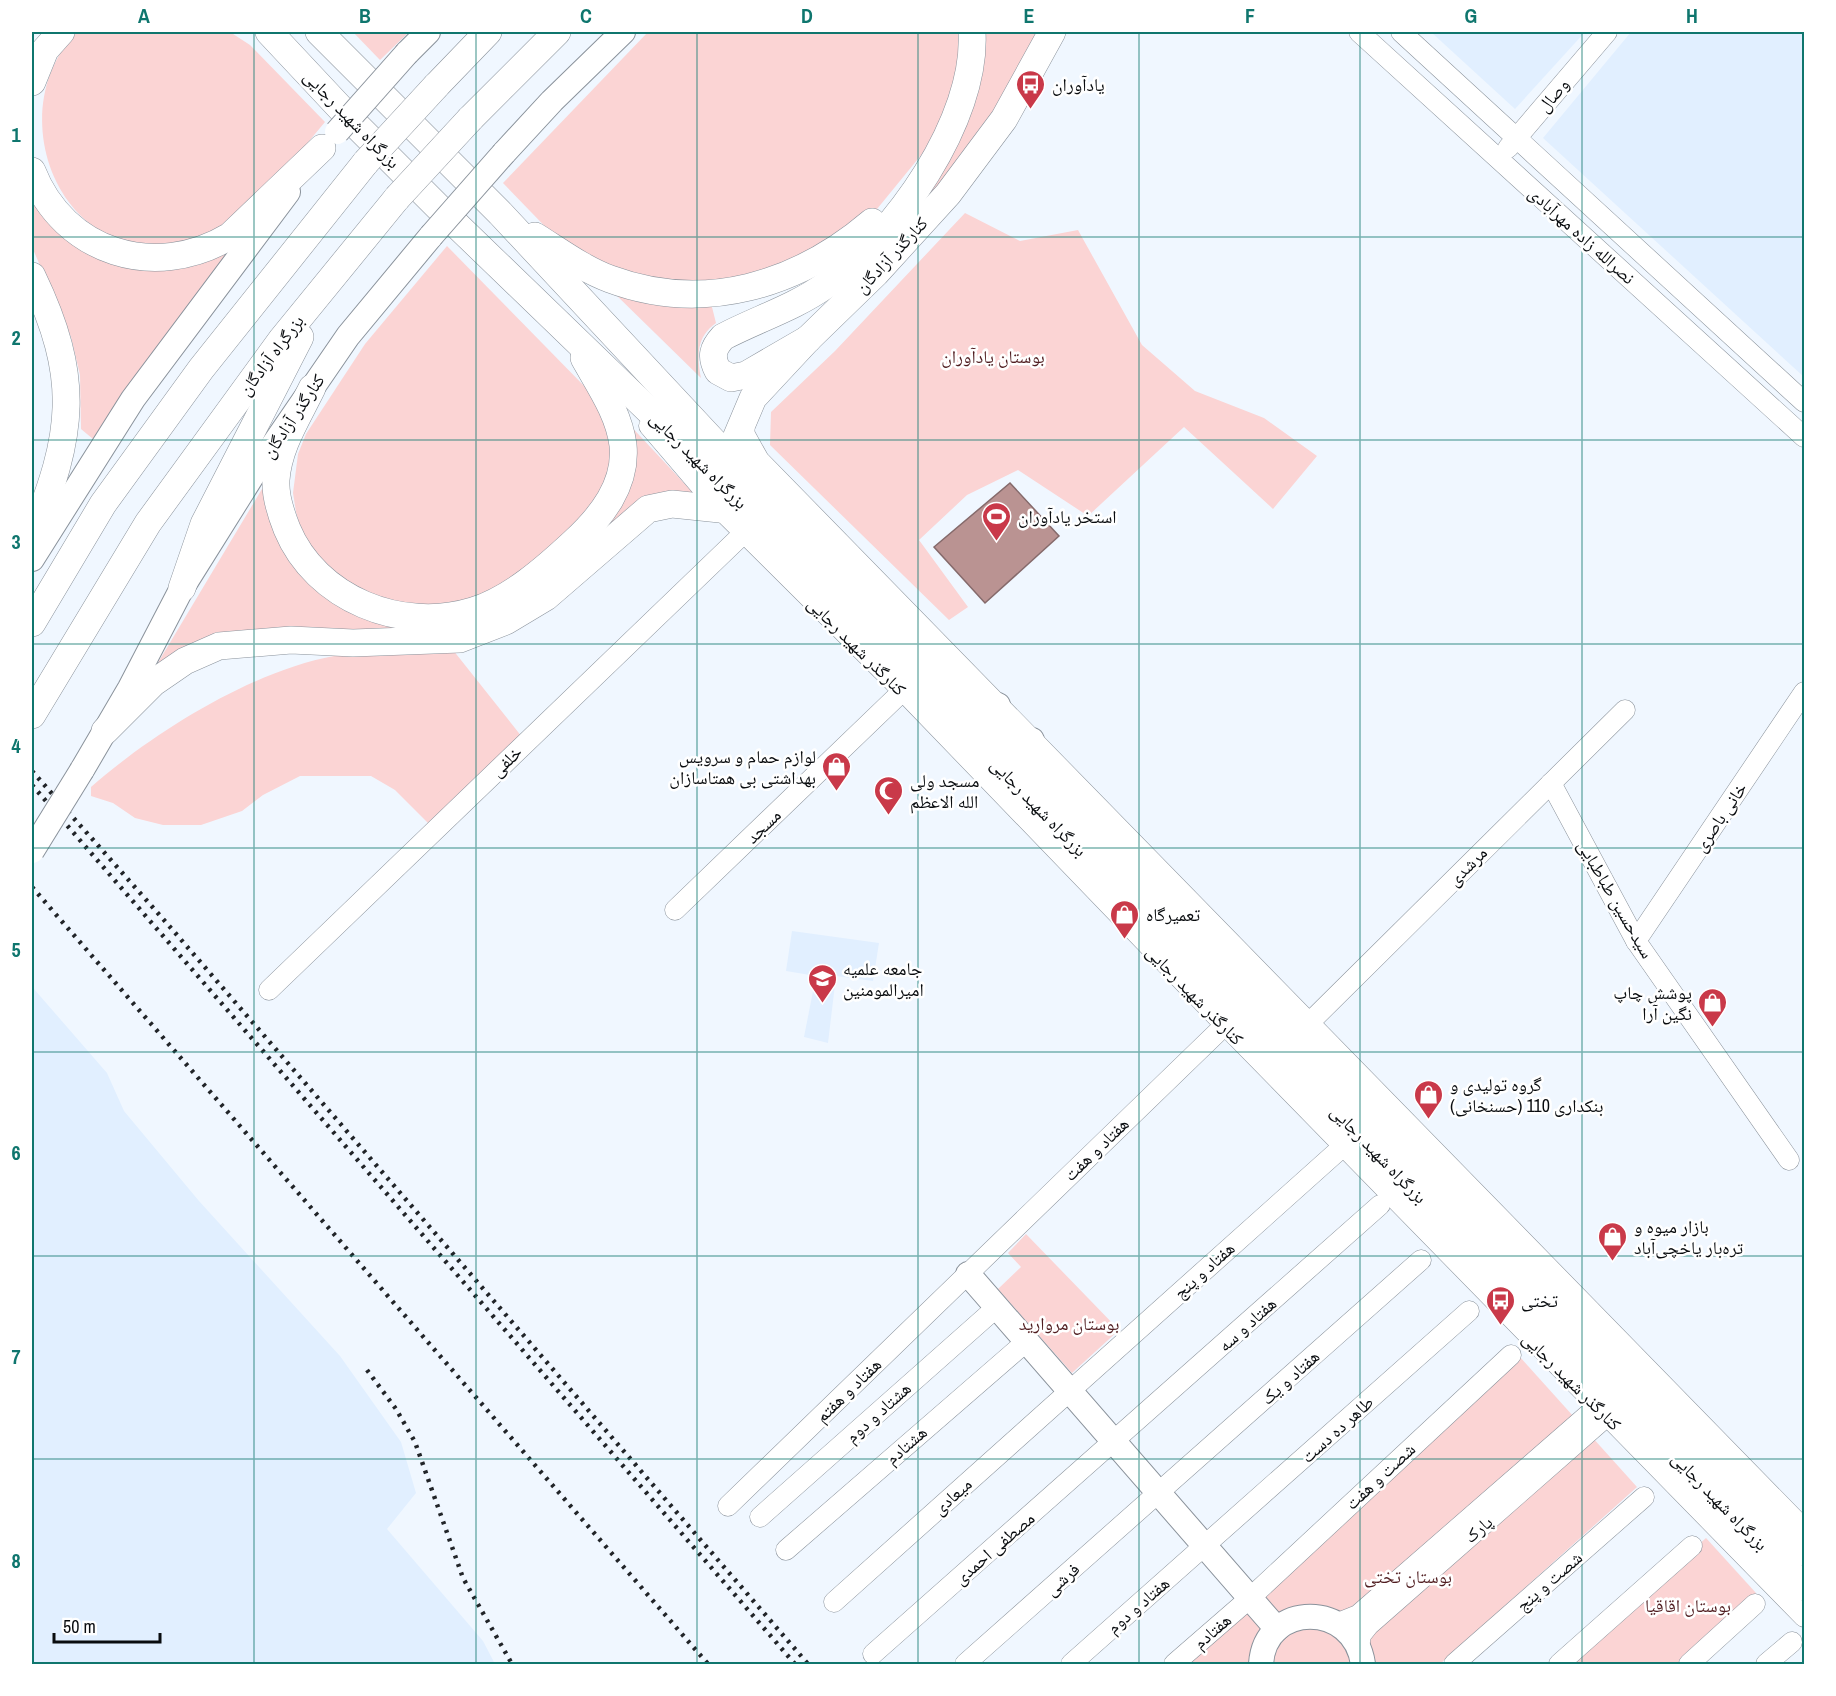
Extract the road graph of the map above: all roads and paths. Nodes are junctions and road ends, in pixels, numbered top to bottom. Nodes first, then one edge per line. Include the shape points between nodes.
1 (60, 32) edge
2 (319, 32) edge
3 (428, 32) edge
4 (488, 32) edge
5 (556, 32) edge
6 (623, 32) edge
7 (972, 32) edge
8 (1052, 32) edge
9 (1359, 32) edge
10 (1401, 32) edge
11 (1607, 32) edge
12 (269, 33) edge
13 (32, 82) edge
14 (1516, 138) junction
15 (329, 140) junction
16 (940, 149) junction
17 (1498, 159) junction
18 (32, 171) edge
19 (500, 213) junction
20 (32, 276) edge
21 (330, 279) junction
22 (573, 336) junction
23 (808, 339) junction
24 (312, 388) junction
25 (1804, 402) edge
26 (743, 418) junction
27 (1804, 437) edge
28 (741, 471) junction
29 (720, 509) junction
30 (744, 533) junction
31 (32, 536) edge
32 (32, 559) edge
33 (182, 588) junction
34 (32, 623) edge
35 (908, 685) junction
36 (1804, 692) edge
37 (998, 705) junction
38 (1625, 710) dead end
39 (32, 715) edge
40 (105, 731) junction
41 (1004, 734) junction
42 (1032, 740) junction
43 (1551, 783) junction
44 (32, 851) edge
45 (675, 910) dead end
46 (1636, 940) junction
47 (269, 990) dead end
48 (1309, 1023) junction
49 (1225, 1025) junction
50 (1339, 1150) dead end
51 (1789, 1160) dead end
52 (1380, 1205) dead end
53 (1421, 1260) dead end
54 (968, 1274) junction
55 (997, 1307) junction
56 (1469, 1311) dead end
57 (1027, 1341) junction
58 (1511, 1354) dead end
59 (1070, 1390) junction
60 (1599, 1414) junction
61 (1115, 1442) junction
62 (1160, 1494) junction
63 (1644, 1497) dead end
64 (729, 1506) dead end
65 (760, 1517) dead end
66 (1804, 1529) edge
67 (1205, 1546) junction
68 (1692, 1546) dead end
69 (786, 1550) dead end
70 (1804, 1552) edge
71 (1410, 1579) junction
72 (1804, 1587) edge
73 (1250, 1598) junction
74 (834, 1602) dead end
75 (1755, 1604) dead end
76 (1804, 1617) edge
77 (1338, 1623) junction
78 (1277, 1629) junction
79 (1792, 1642) dead end
80 (873, 1654) dead end
81 (1361, 1656) edge
82 (965, 1665) edge
83 (1071, 1665) edge
84 (1174, 1665) edge
85 (1261, 1665) edge
86 (1454, 1665) edge
87 (1558, 1665) edge
88 (1689, 1665) edge
89 (1766, 1665) edge

1 - 13 highway via 45,50
2 - 19 highway, بزرگراه شهید رجایی
3 - 15 main road, bridge
4 - 34 highway, bridge via 366,162 258,295 104,504
5 - 21 highway, بزرگراه آزادگان, bridge via 470,119
6 - 24 main road, کنارگذر آزادگان, bridge via 552,101 431,236 348,336
7 - 16 highway via 970,68
8 - 23 highway, کنارگذر آزادگان via 1004,119 948,194 876,273
9 - 17 street, نصرالله زاده مهرآبادی
10 - 14 street, نصرالله زاده مهرآبادی
11 - 14 street, وصال
12 - 22 highway, بزرگراه شهید رجایی via 358,127
14 - 17 street, وصال
14 - 25 street, نصرالله زاده مهرآبادی
15 - 18 highway via 230,236 215,245 173,256 127,255 105,249 81,235 49,203
15 - 32 main road via 133,399
16 - 19 highway via 878,216 832,253 768,283 717,294 664,293 609,279
16 - 23 highway via 901,210 851,264 799,302 723,336 712,356 718,371 731,378 746,375
17 - 27 street, نصرالله زاده مهرآبادی
19 - 28 highway, بزرگراه شهید رجایی
20 - 31 highway via 59,346 68,396 59,463
21 - 33 highway via 204,524
21 - 39 highway, بزرگراه آزادگان via 148,523
22 - 24 highway via 620,429 623,460 616,489 609,504 553,562 493,603 458,615 418,618 367,607 323,581 291,539 278,501 278,462
22 - 29 street, کنارگذر شهید رجایی
22 - 35 highway, بزرگراه شهید رجایی via 726,485
23 - 26 highway, کنارگذر آزادگان via 753,398
24 - 33 main road, کنارگذر آزادگان
26 - 28 highway, کنارگذر آزادگان via 734,442
26 - 37 street via 745,435 759,460
28 - 41 highway, بزرگراه شهید رجایی
29 - 30 street, کنارگذر شهید رجایی
29 - 40 highway via 672,504 648,509 565,583 528,609 486,631 460,639 353,643 291,640 219,646 185,661 153,683
30 - 35 street, کنارگذر شهید رجایی
30 - 47 street, خلفی
33 - 40 main road, کنارگذر آزادگان
35 - 45 street, مسجد
35 - 49 street, کنارگذر شهید رجایی
35 - 72 highway, بزرگراه شهید رجایی
36 - 46 street, خانی باصری
37 - 41 main road
37 - 42 street
38 - 43 street, مرشدی
40 - 44 main road, کنارگذر آزادگان, bridge
41 - 42 main road
41 - 70 highway, بزرگراه شهید رجایی
42 - 48 street
43 - 46 street, سیدحسین طباطبایی
43 - 48 street, مرشدی
46 - 51 street, سیدحسین طباطبایی
48 - 66 street
49 - 54 street, هفتاد و هفت
49 - 60 street, کنارگذر شهید رجایی
50 - 59 street, هفتاد و پنج
52 - 61 street, هفتاد و سه
53 - 62 street, هفتاد و یک
54 - 55 main road
54 - 64 street, هفتاد و هفتم
55 - 57 main road
55 - 65 street, هشتاد و دوم
56 - 67 street, طاهر ده دست
57 - 59 main road
57 - 69 street, هشتادم
58 - 73 street, شصت و هفت
59 - 61 main road
59 - 74 street, میعادی
60 - 71 street, پارک
60 - 76 street, کنارگذر شهید رجایی
61 - 62 main road
61 - 80 street, مصطفی احمدی
62 - 67 main road
62 - 82 street, فرشی
63 - 86 street, شصت و پنج
67 - 73 main road
67 - 83 street, هفتاد و دوم
68 - 87 street
71 - 77 street, پارک via 1358,1615
71 - 81 street, پارک via 1361,1635
73 - 78 main road
73 - 84 street, هفتادم
75 - 88 street
77 - 78 main road via 1307,1616
77 - 81 main road via 1351,1634
78 - 85 main road via 1267,1642
79 - 89 street

